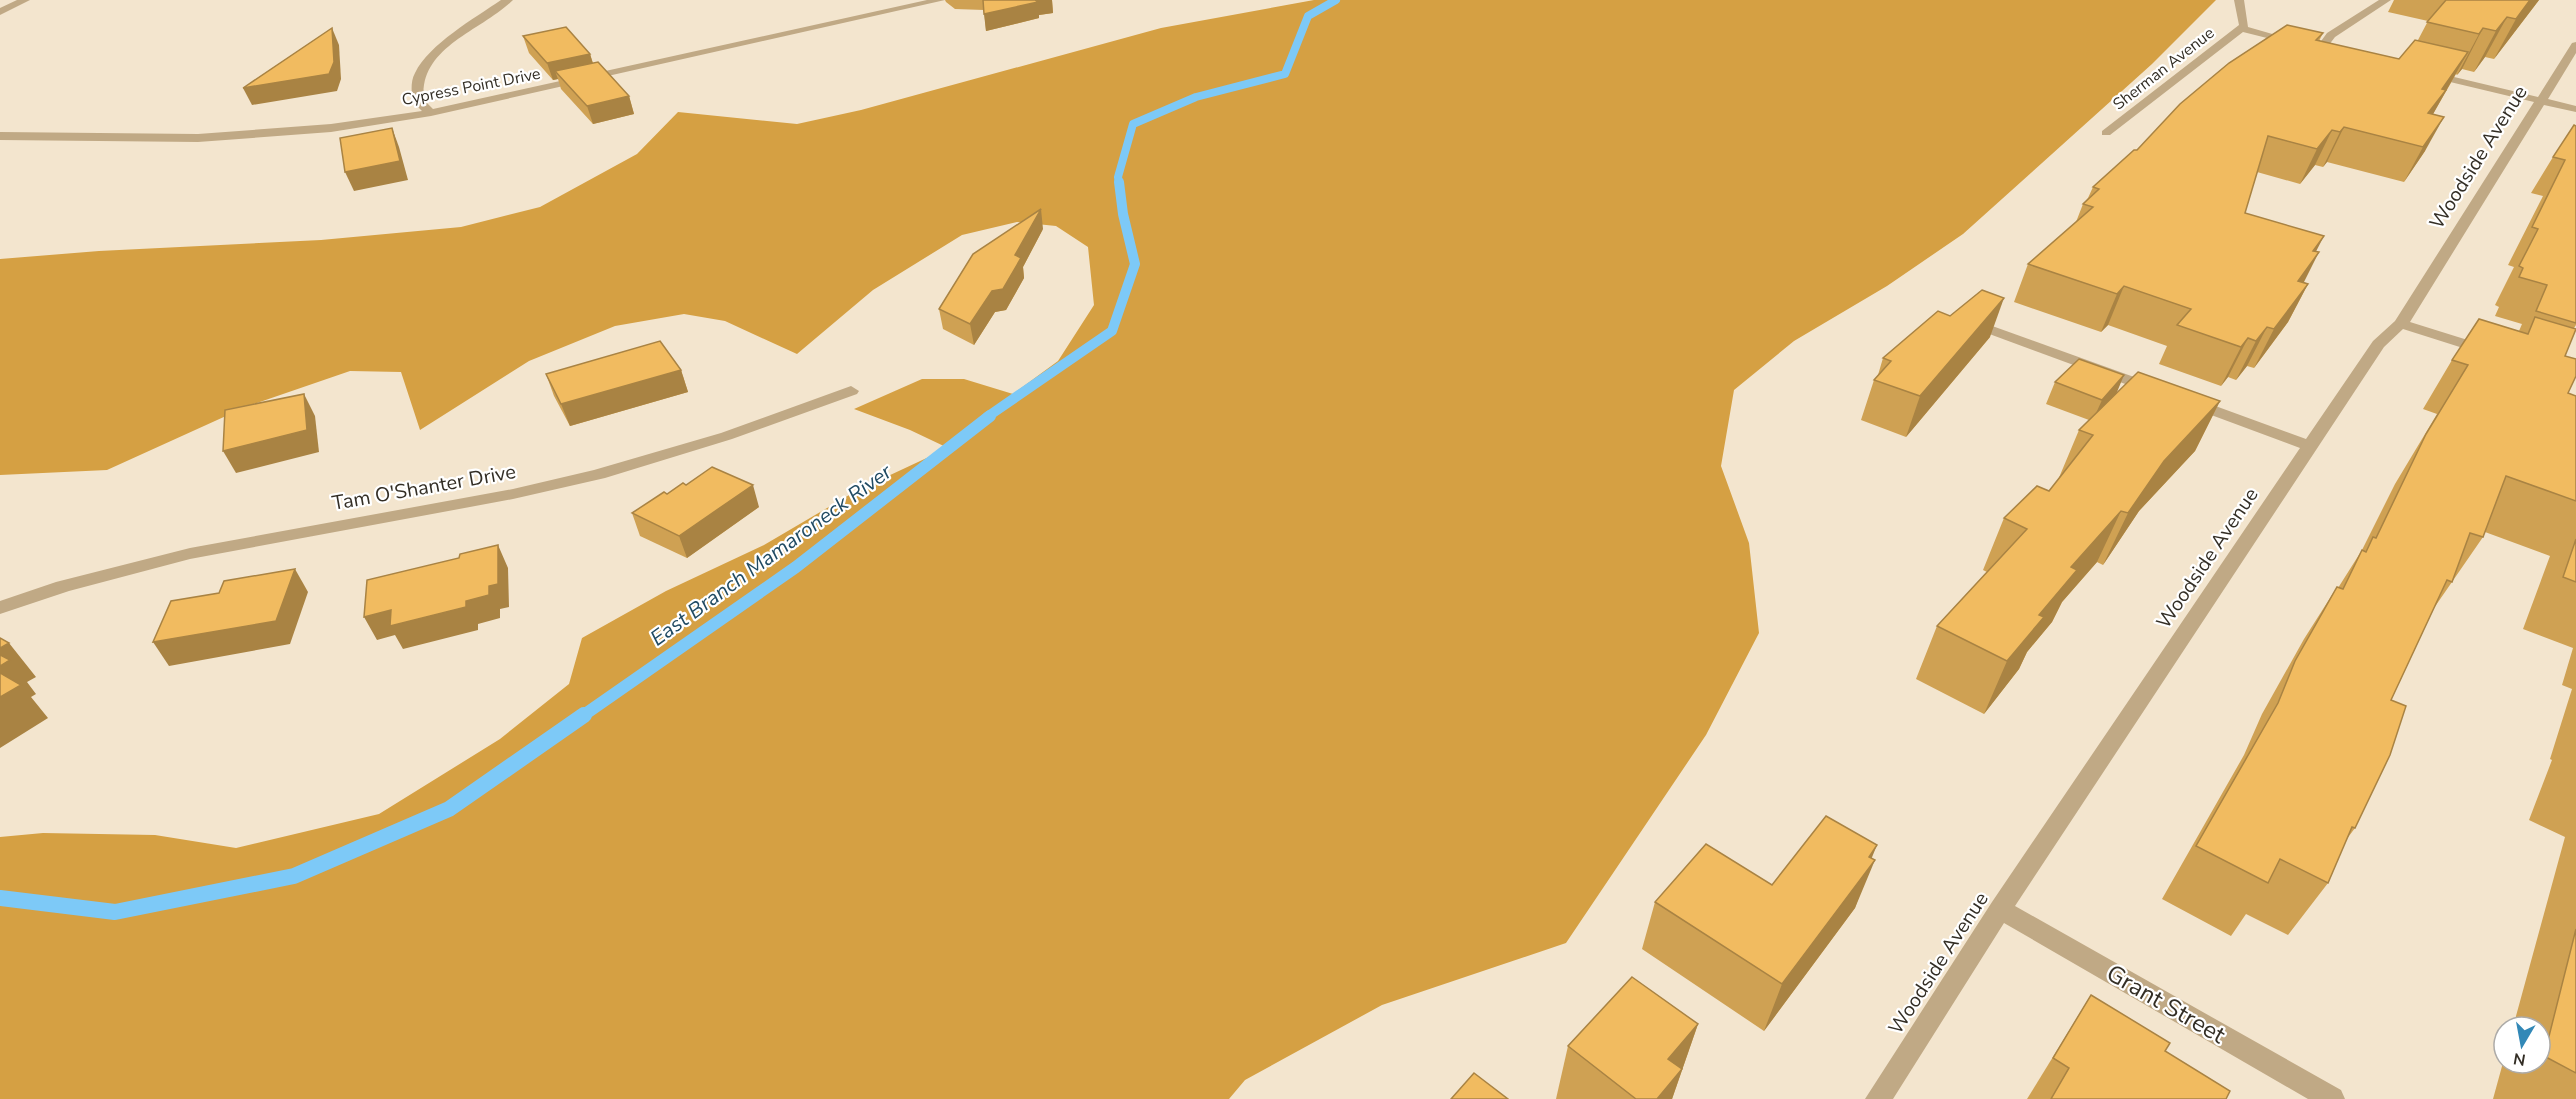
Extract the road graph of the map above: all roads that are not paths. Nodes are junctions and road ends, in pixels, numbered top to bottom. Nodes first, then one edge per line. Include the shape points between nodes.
1 (25, 0) edge
2 (508, 0) edge
3 (940, 0) edge
4 (2239, 0) edge
5 (2386, 0) edge
6 (0, 12) edge
7 (2241, 28) junction
8 (2576, 45) edge
9 (2413, 70) edge
10 (2540, 100) junction
11 (2576, 109) edge
12 (431, 113) junction
13 (2106, 133) dead end
14 (0, 136) edge
15 (1970, 322) edge
16 (2401, 324) junction
17 (2499, 355) edge
18 (851, 391) dead end
19 (2310, 446) junction
20 (0, 608) edge
21 (2000, 909) junction
22 (1878, 1099) edge
23 (2332, 1099) edge

1 - 6 street
2 - 12 street via 433,56 421,71 416,84 418,101
3 - 12 street, Cypress Point Drive
4 - 7 street via 2244,26
5 - 7 street via 2331,35 2327,50
7 - 13 street, Sherman Avenue
8 - 10 street, Woodside Avenue
9 - 10 street
10 - 11 street
10 - 16 street, Woodside Avenue
12 - 14 street, Cypress Point Drive via 331,128 198,138
15 - 19 street
16 - 17 street
16 - 19 street, Woodside Avenue via 2378,344
18 - 20 street, Tam O'Shanter Drive via 650,461 515,494 254,538 37,594
19 - 21 street, Woodside Avenue
21 - 22 street, Woodside Avenue
21 - 23 street, Grant Street

